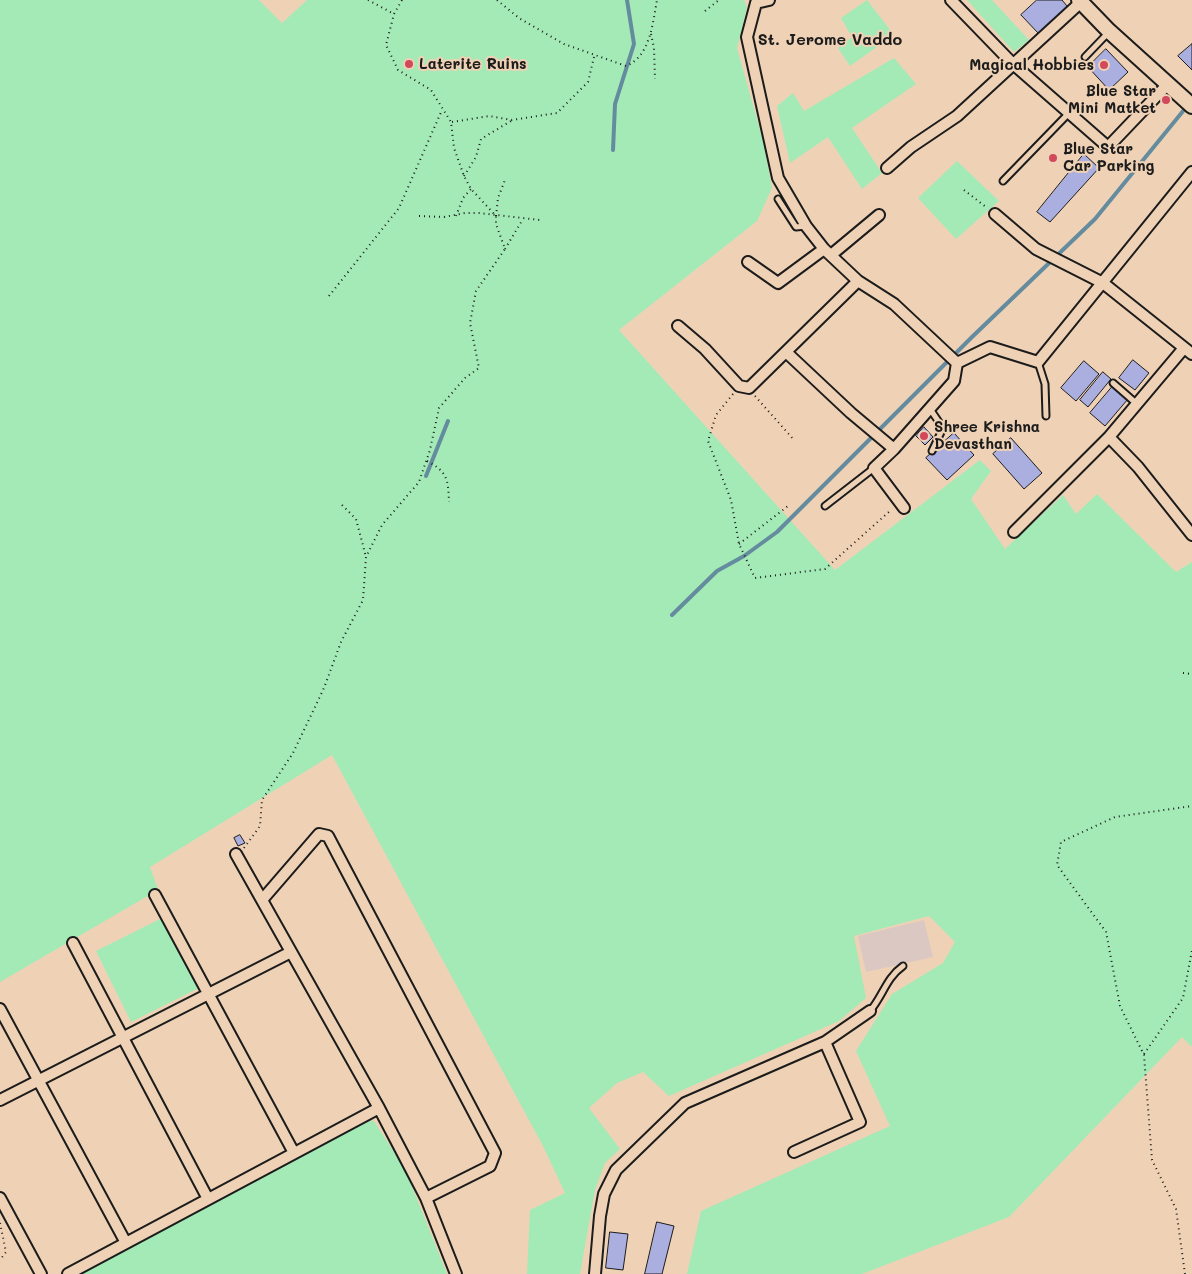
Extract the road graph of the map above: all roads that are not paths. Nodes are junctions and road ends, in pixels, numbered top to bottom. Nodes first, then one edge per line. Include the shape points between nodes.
1 (769, 0) edge
2 (951, 0) edge
3 (1080, 1) edge
4 (755, 2) edge
5 (1109, 31) junction
6 (1084, 57) dead end
7 (1012, 63) junction
8 (1168, 84) junction
9 (1192, 106) edge
10 (1069, 113) junction
11 (887, 168) dead end
12 (1192, 172) edge
13 (1003, 181) dead end
14 (778, 199) dead end
15 (995, 214) road end
16 (879, 215) dead end
17 (806, 226) junction
18 (828, 252) junction
19 (748, 262) dead end
20 (858, 281) junction
21 (1103, 283) junction
22 (678, 326) dead end
23 (1188, 351) edge
24 (786, 352) junction
25 (1038, 362) junction
26 (957, 363) junction
27 (1113, 383) dead end
28 (1137, 404) junction
29 (930, 408) junction
30 (1046, 416) dead end
31 (1109, 437) junction
32 (894, 449) junction
33 (932, 451) dead end
34 (874, 468) junction
35 (901, 505) road end
36 (825, 506) dead end
37 (1014, 532) dead end
38 (1192, 535) edge
39 (236, 854) road end
40 (155, 895) dead end
41 (262, 900) junction
42 (73, 943) dead end
43 (291, 952) junction
44 (903, 966) dead end
45 (209, 993) junction
46 (0, 1009) edge
47 (870, 1011) joint
48 (123, 1037) junction
49 (825, 1042) junction
50 (40, 1080) junction
51 (0, 1100) edge
52 (379, 1108) junction
53 (794, 1152) dead end
54 (294, 1153) junction
55 (0, 1198) edge
56 (426, 1198) junction
57 (208, 1199) junction
58 (126, 1243) junction
59 (41, 1274) edge
60 (68, 1274) edge
61 (456, 1274) edge
62 (595, 1274) edge

1 - 4 street
2 - 7 street
3 - 5 main road
3 - 7 street
4 - 17 street via 747,37 778,178
5 - 6 lane
5 - 8 main road
7 - 10 street
7 - 11 street via 957,116 911,147
8 - 9 main road
8 - 10 street via 1108,148
10 - 13 lane
12 - 21 street
14 - 17 lane via 796,227
15 - 21 street via 1036,249
16 - 18 street
17 - 18 street
18 - 19 street via 778,283
18 - 20 street
20 - 24 street
20 - 26 street via 894,304
21 - 23 street
21 - 25 street
22 - 24 street via 744,387
23 - 28 street
24 - 32 street
25 - 26 street via 990,348
25 - 30 lane via 1045,384
26 - 29 street via 954,381
27 - 28 lane
28 - 31 street
29 - 32 street
29 - 33 lane via 943,428
31 - 37 street
31 - 38 street via 1138,466
32 - 34 street
34 - 35 street
34 - 36 lane
39 - 41 street
40 - 45 street
41 - 43 street
41 - 56 street via 319,834 328,836 495,1153 490,1166
42 - 48 street
43 - 45 street
43 - 52 street
44 - 47 lane via 893,973 881,999
45 - 48 street
45 - 54 street
46 - 50 street
47 - 49 street
48 - 50 street
48 - 57 street
49 - 53 street via 860,1122
49 - 62 street via 685,1103 616,1170 604,1194
50 - 51 street
50 - 58 street
52 - 54 street
52 - 56 street
54 - 57 street
55 - 59 street
56 - 61 street
57 - 58 street
58 - 60 street

